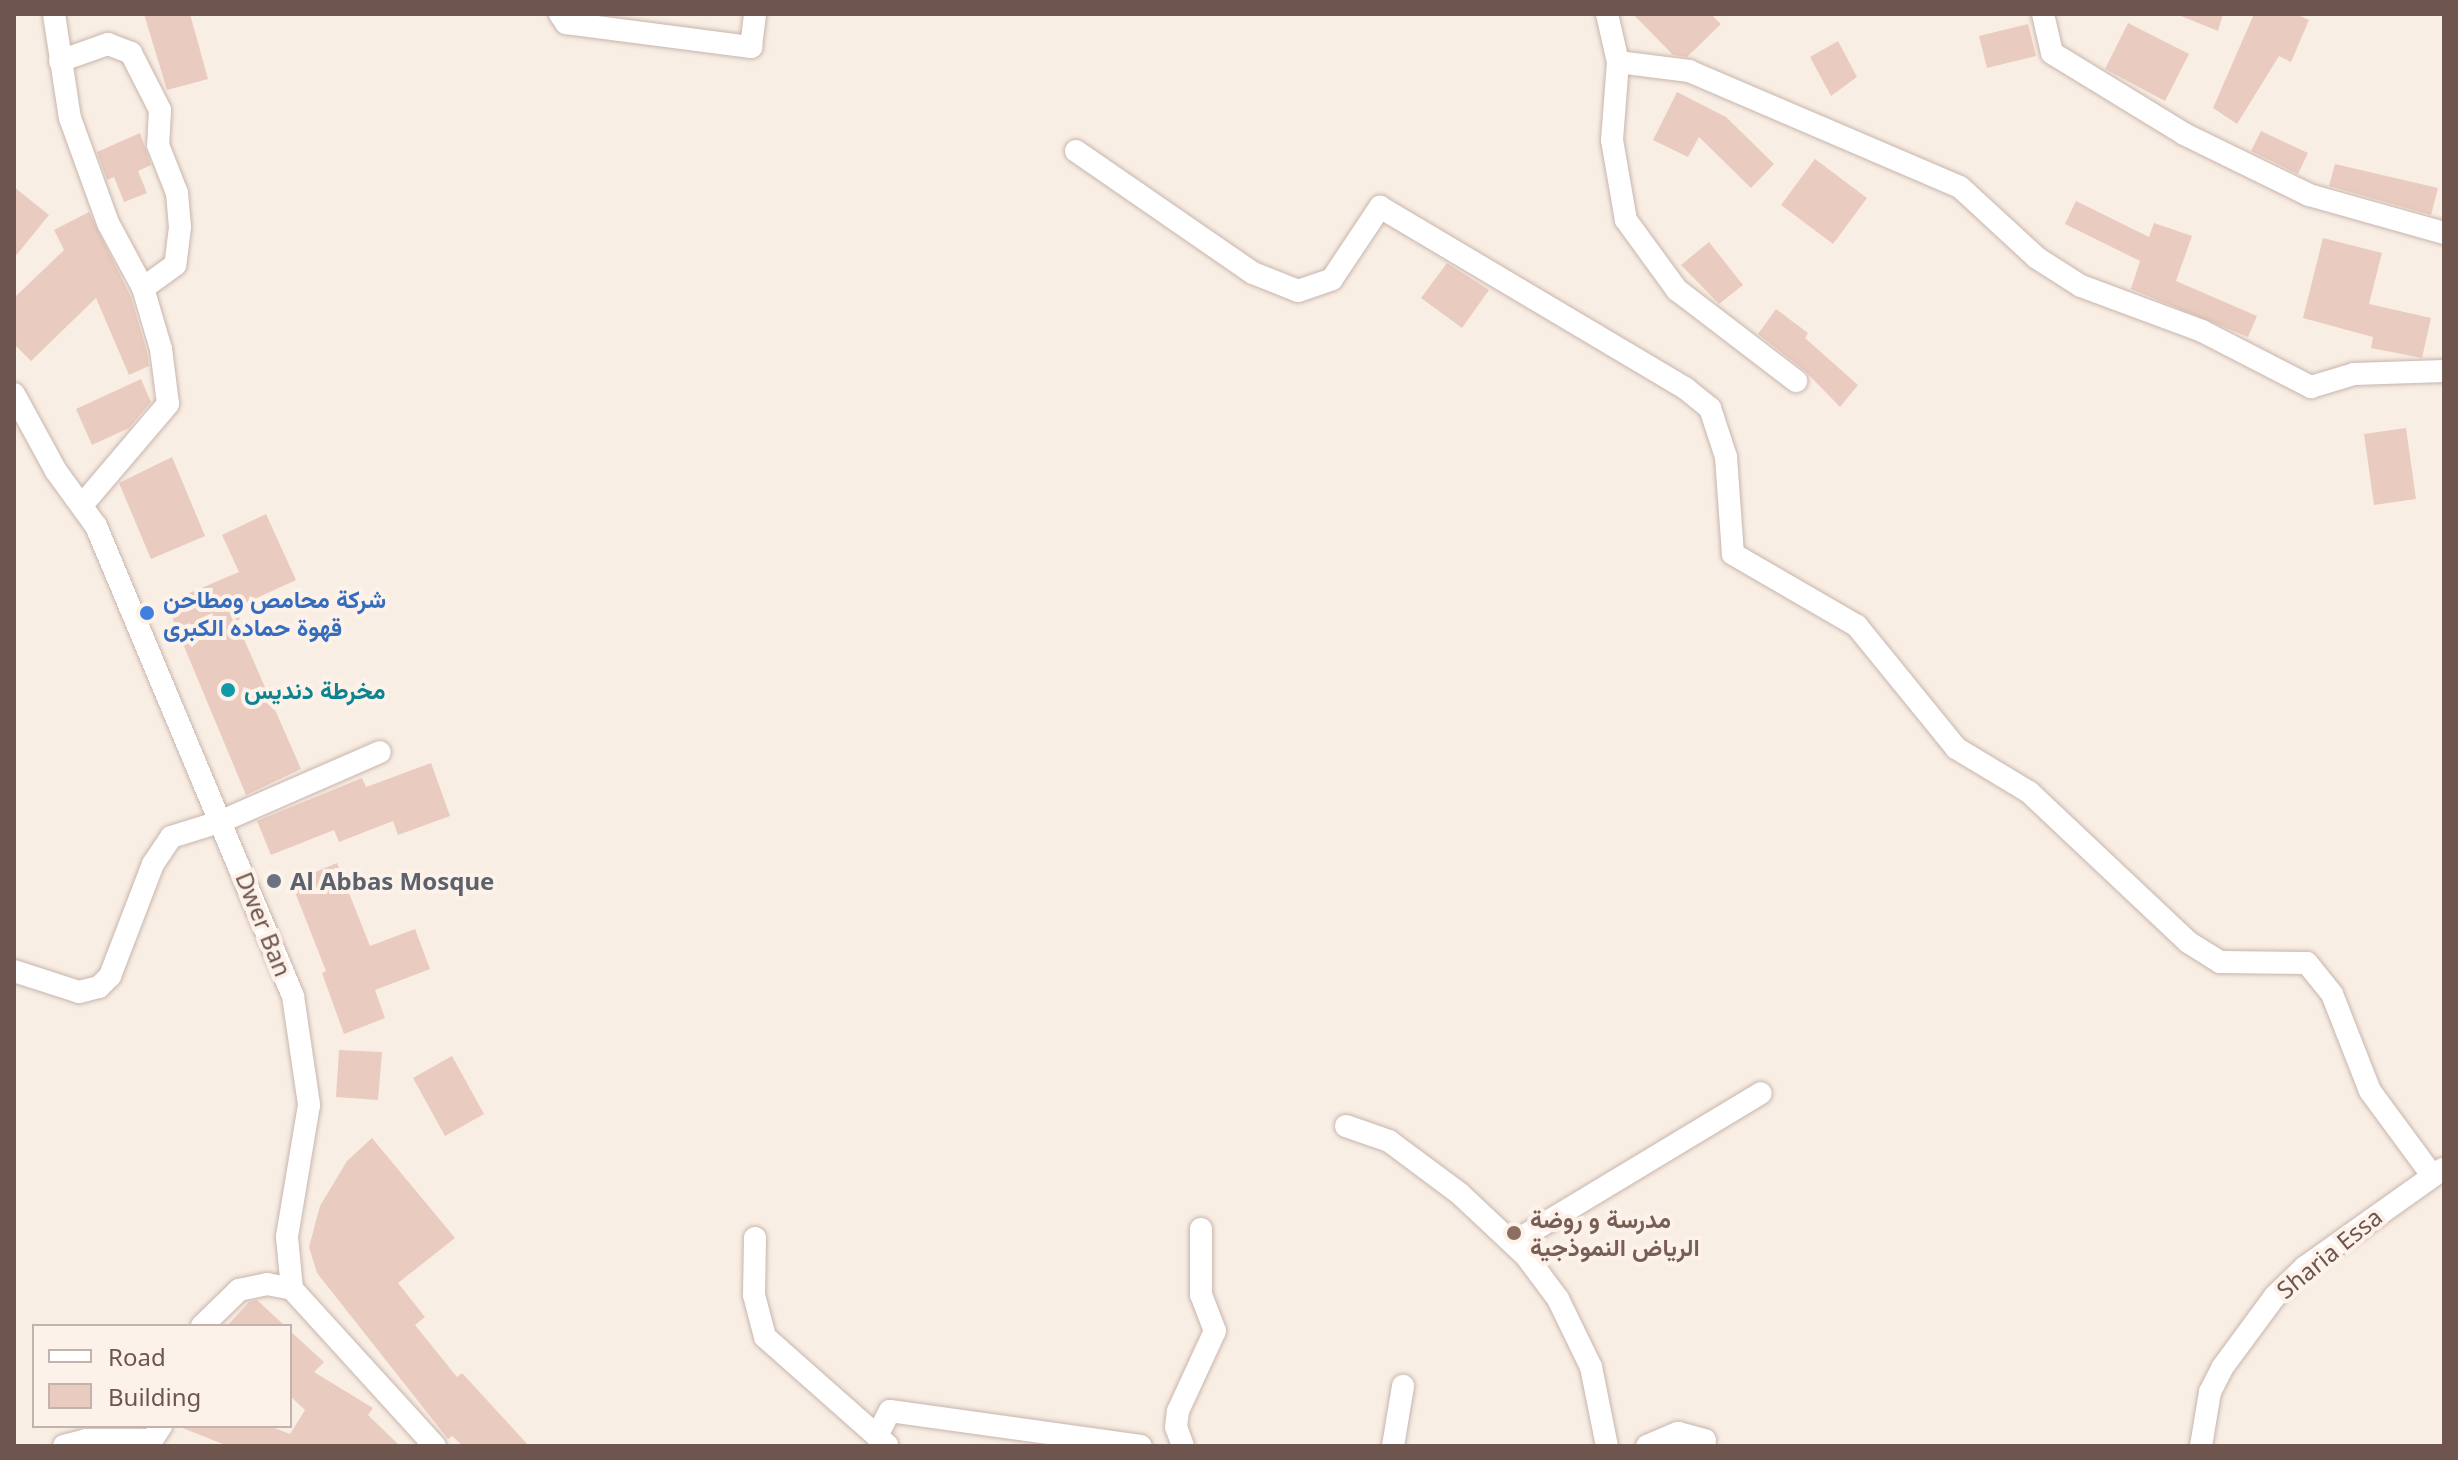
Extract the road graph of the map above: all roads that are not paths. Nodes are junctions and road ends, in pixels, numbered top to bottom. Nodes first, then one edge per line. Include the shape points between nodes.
1 (54, 14) edge
2 (560, 14) edge
3 (755, 14) edge
4 (1607, 14) edge
5 (2043, 14) edge
6 (60, 61) junction
7 (1618, 62) junction
8 (1076, 151) dead end
9 (2444, 233) edge
10 (143, 288) junction
11 (2444, 371) edge
12 (1796, 381) dead end
13 (14, 394) edge
14 (83, 504) junction
15 (380, 752) dead end
16 (222, 821) junction
17 (14, 971) edge
18 (1761, 1093) dead end
19 (1346, 1126) dead end
20 (2438, 1171) edge
21 (1201, 1229) dead end
22 (755, 1238) dead end
23 (1514, 1242) junction
24 (292, 1289) junction
25 (204, 1324) edge
26 (1403, 1386) dead end
27 (160, 1437) edge
28 (1705, 1440) dead end
29 (882, 1441) edge
30 (64, 1446) edge
31 (435, 1446) edge
32 (1141, 1446) edge
33 (1183, 1446) edge
34 (1393, 1446) edge
35 (1607, 1446) edge
36 (1647, 1446) edge
37 (2201, 1446) edge

1 - 6 street
2 - 3 street via 566,23 751,47
4 - 7 street
5 - 9 street via 2052,53 2184,134 2309,195
6 - 10 street via 70,118 108,223
6 - 10 street via 108,44 131,53 160,110 158,145 177,193 180,227 175,265
7 - 11 street via 1689,71 1960,187 2037,258 2081,286 2202,331 2311,387 2354,374
7 - 12 street via 1612,140 1626,220 1677,290
8 - 20 street via 1253,273 1298,291 1332,279 1380,207 1685,388 1710,408 1726,457 1733,554 1857,626 1956,748 2029,792 2188,942 2220,962 2307,963 2332,994 2370,1091
10 - 14 street via 161,349 168,404
13 - 14 street, Dwer Ban via 56,471
14 - 16 street, Dwer Ban
15 - 16 street
16 - 17 street via 171,837 160,849 104,984 79,992
16 - 24 street, Dwer Ban via 293,996 305,1049 308,1127 287,1237
18 - 23 street
19 - 23 street via 1389,1141
20 - 37 street, Sharia Essa via 2305,1267 2257,1317 2210,1392
21 - 33 street via 1201,1295 1215,1331 1178,1411 1176,1427
22 - 29 street via 754,1295 765,1337
23 - 35 street via 1558,1299 1591,1367
24 - 25 street via 267,1284 239,1290
24 - 31 street
26 - 34 street
27 - 30 street
28 - 36 street via 1678,1433
29 - 32 street via 890,1411

